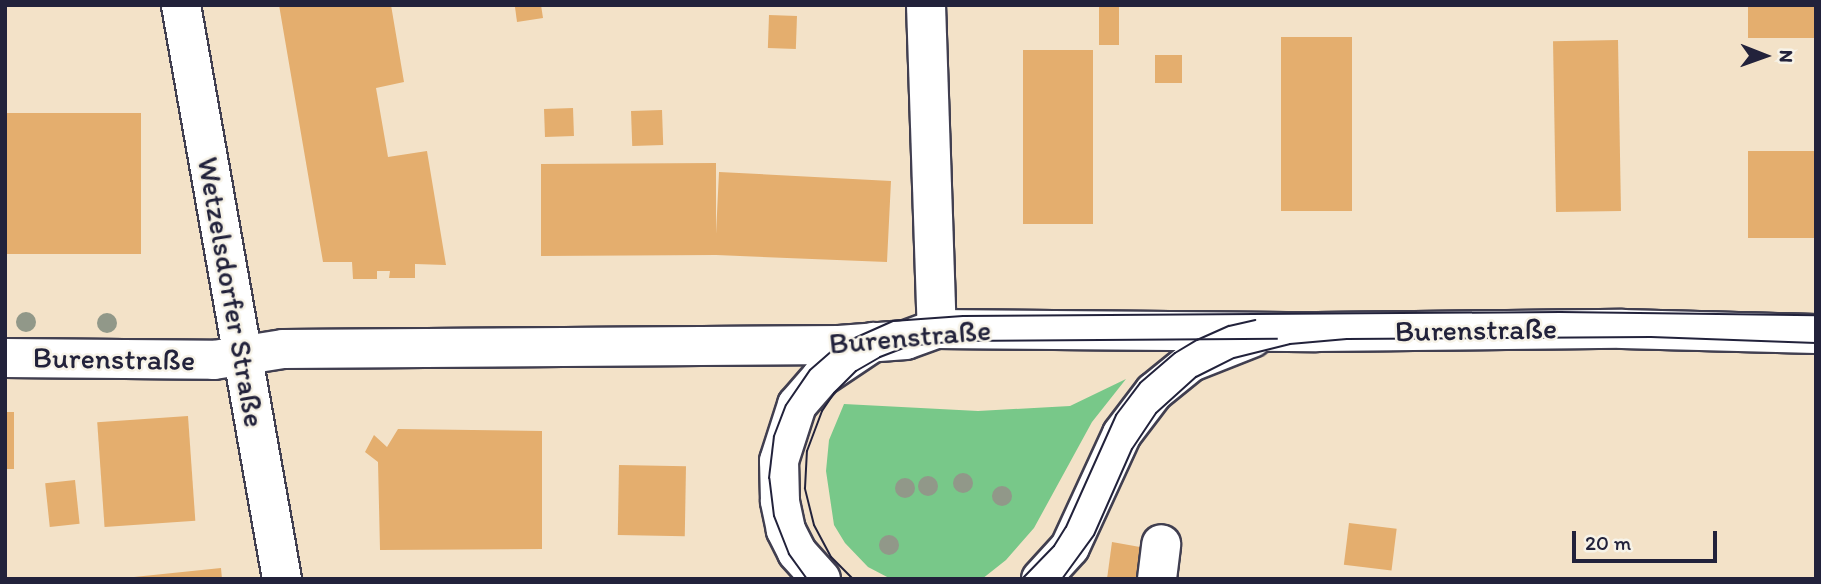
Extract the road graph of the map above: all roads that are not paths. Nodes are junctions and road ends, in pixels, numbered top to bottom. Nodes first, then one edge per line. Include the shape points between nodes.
1 (181, 5) edge
2 (926, 5) edge
3 (937, 329) junction
4 (1270, 331) junction
5 (1816, 334) edge
6 (873, 341) junction
7 (242, 354) junction
8 (5, 358) edge
9 (282, 579) edge
10 (821, 579) edge
11 (1041, 579) edge

1 - 7 street, Wetzelsdorfer Straße
2 - 3 street
3 - 4 street, Burenstraße
3 - 6 street, Burenstraße via 906,340
4 - 5 street, Burenstraße via 1622,329
4 - 11 street via 1191,362 1154,392 1122,434 1070,547
6 - 7 street, Burenstraße via 839,345 283,349
6 - 10 street via 821,377 797,405 779,460 786,530 797,552
7 - 8 street, Burenstraße via 214,360
7 - 9 street, Wetzelsdorfer Straße

